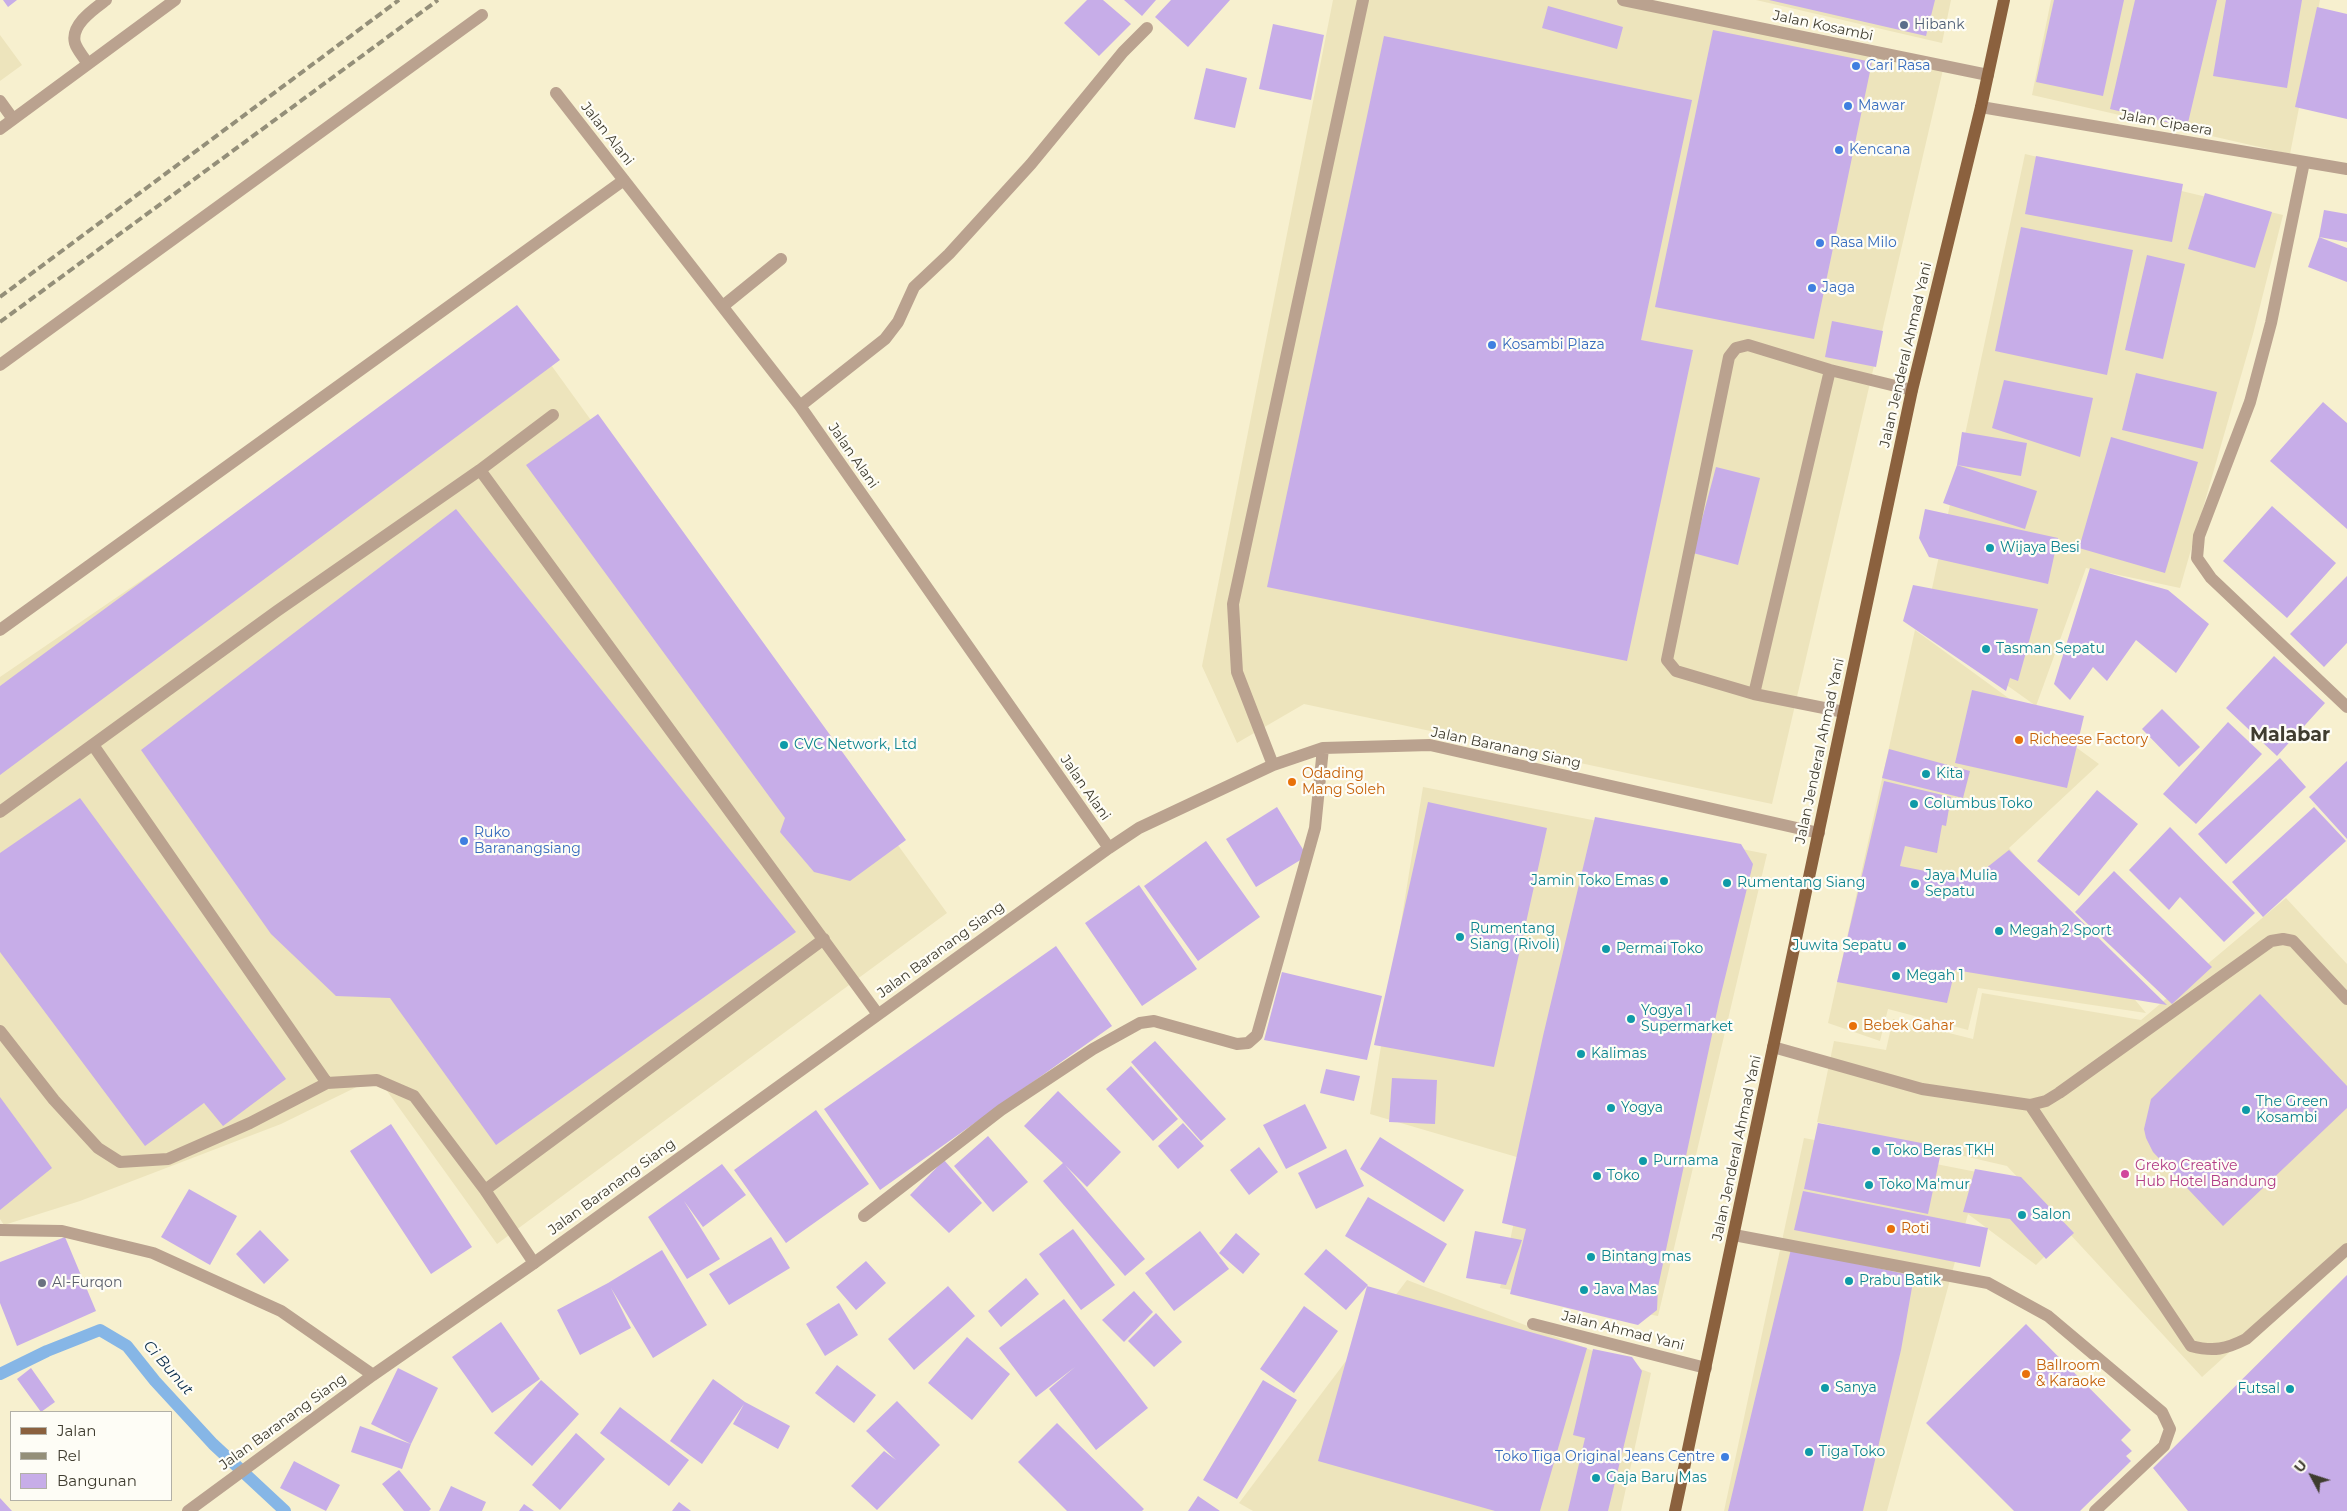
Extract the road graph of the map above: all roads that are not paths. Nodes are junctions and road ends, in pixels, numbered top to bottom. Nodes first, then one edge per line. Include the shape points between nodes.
1 (106, 0) edge
2 (175, 0) edge
3 (1363, 0) edge
4 (1623, 0) edge
5 (2004, 0) edge
6 (482, 15) dead end
7 (1147, 28) dead end
8 (87, 63) junction
9 (1988, 74) junction
10 (556, 93) dead end
11 (0, 101) edge
12 (1981, 107) junction
13 (13, 119) junction
14 (0, 129) edge
15 (2304, 162) junction
16 (2347, 169) edge
17 (624, 180) junction
18 (781, 259) dead end
19 (723, 306) junction
20 (0, 365) edge
21 (1830, 370) junction
22 (1912, 390) junction
23 (800, 406) junction
24 (553, 415) dead end
25 (480, 470) junction
26 (0, 630) edge
27 (1754, 694) junction
28 (2347, 707) edge
29 (1844, 712) junction
30 (94, 745) junction
31 (1323, 748) junction
32 (1273, 765) junction
33 (0, 812) edge
34 (1819, 833) junction
35 (1109, 848) junction
36 (824, 939) junction
37 (2347, 999) edge
38 (878, 1014) junction
39 (0, 1031) edge
40 (1774, 1047) junction
41 (327, 1083) junction
42 (2030, 1105) junction
43 (485, 1190) junction
44 (864, 1216) dead end
45 (0, 1230) edge
46 (1734, 1235) junction
47 (2347, 1249) edge
48 (534, 1263) junction
49 (1532, 1324) dead end
50 (1706, 1368) junction
51 (373, 1375) junction
52 (188, 1511) edge
53 (1676, 1511) edge
54 (2095, 1511) edge

1 - 8 street via 76,29 75,42
2 - 8 street
3 - 32 street via 1233,604 1237,672
4 - 9 street, Jalan Kosambi
5 - 9 main road, Jalan Jenderal Ahmad Yani
6 - 20 street
7 - 23 street via 1123,52 1031,164 949,254 914,287 898,322 886,339
8 - 13 street
9 - 12 main road, Jalan Jenderal Ahmad Yani
10 - 17 street, Jalan Alani
11 - 13 street
12 - 15 street, Jalan Cipaera
12 - 22 main road, Jalan Jenderal Ahmad Yani
13 - 14 street
15 - 16 street, Jalan Cipaera
15 - 28 street via 2271,324 2250,402 2199,536 2197,558 2211,578
17 - 19 street, Jalan Alani
17 - 26 street
18 - 19 street
19 - 23 street, Jalan Alani
21 - 22 street
21 - 27 street
21 - 27 street via 1748,345 1736,348 1729,357 1667,660 1676,671
22 - 29 main road, Jalan Jenderal Ahmad Yani
23 - 35 street, Jalan Alani
24 - 25 street
25 - 30 street via 277,611
25 - 36 street
27 - 29 street
29 - 34 main road, Jalan Jenderal Ahmad Yani
30 - 33 street
30 - 41 street
31 - 32 street, Jalan Baranang Siang
31 - 34 street, Jalan Baranang Siang via 1430,745
31 - 44 street via 1316,828 1257,1035 1248,1043 1237,1044 1154,1021 1140,1023 1093,1049 1001,1110
32 - 35 street, Jalan Baranang Siang via 1139,828
34 - 40 main road, Jalan Jenderal Ahmad Yani
35 - 38 street, Jalan Baranang Siang
36 - 38 street
36 - 43 street
37 - 42 street via 2293,941 2271,941 2046,1101
38 - 48 street, Jalan Baranang Siang
39 - 41 street via 54,1100 98,1148 120,1162 168,1159 250,1123
40 - 42 street via 1922,1089
40 - 46 main road, Jalan Jenderal Ahmad Yani
41 - 43 street via 377,1080 414,1096
42 - 47 street via 2192,1346 2227,1348 2246,1339
43 - 48 street
45 - 51 street via 62,1231 153,1252 280,1311
46 - 50 main road, Jalan Jenderal Ahmad Yani
46 - 54 street via 1988,1283 2048,1316 2162,1412 2170,1429 2164,1446
48 - 51 street, Jalan Baranang Siang
49 - 50 street, Jalan Ahmad Yani
50 - 53 main road, Jalan Jenderal Ahmad Yani
51 - 52 street, Jalan Baranang Siang

